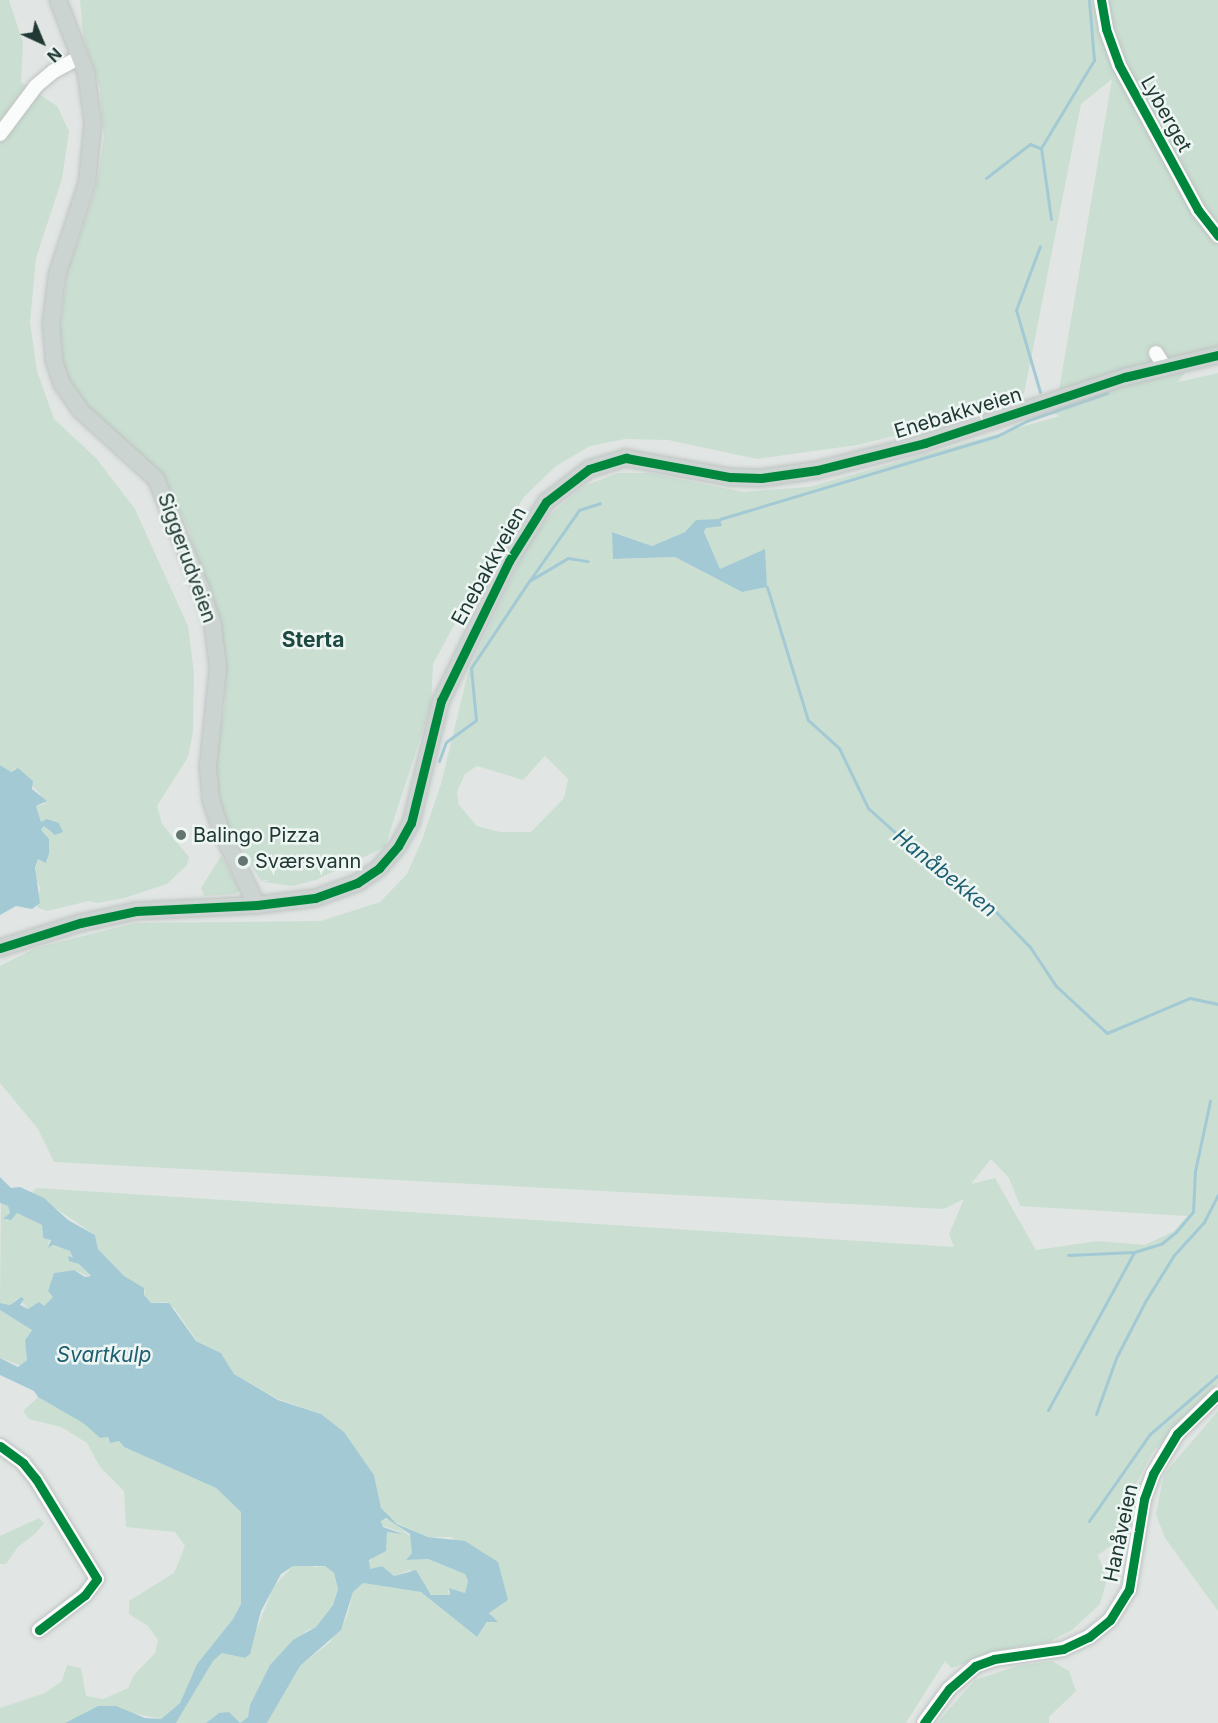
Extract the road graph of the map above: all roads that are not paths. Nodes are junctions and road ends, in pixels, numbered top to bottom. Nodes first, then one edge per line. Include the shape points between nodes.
1 (58, 0) edge
2 (1101, 0) edge
3 (80, 57) junction
4 (0, 133) edge
5 (1218, 236) edge
6 (1218, 355) edge
7 (257, 905) junction
8 (0, 948) edge
9 (1218, 1394) edge
10 (0, 1446) edge
11 (39, 1630) dead end
12 (924, 1723) edge

1 - 3 main road, Siggerudveien
2 - 5 street, Lyberget via 1119,66 1194,205
3 - 4 street via 54,70 36,86
3 - 7 main road, Siggerudveien via 91,96 92,147 87,183 57,275 51,324 54,361 62,384 80,410 156,479 201,588 213,626 218,668 208,767 211,800 221,831
6 - 7 main road, Enebakkveien via 1160,359 925,443 817,470 738,477 626,458 582,472 557,491 536,515 458,662 436,714 416,808 398,846 375,872 348,887 315,898
7 - 8 main road, Enebakkveien via 119,914
9 - 12 street, Hanåveien via 1177,1434 1153,1474 1144,1499 1128,1590 1110,1620 1089,1637 1063,1648 994,1659 975,1666 949,1689
10 - 11 street via 23,1463 36,1479 97,1579 85,1595

